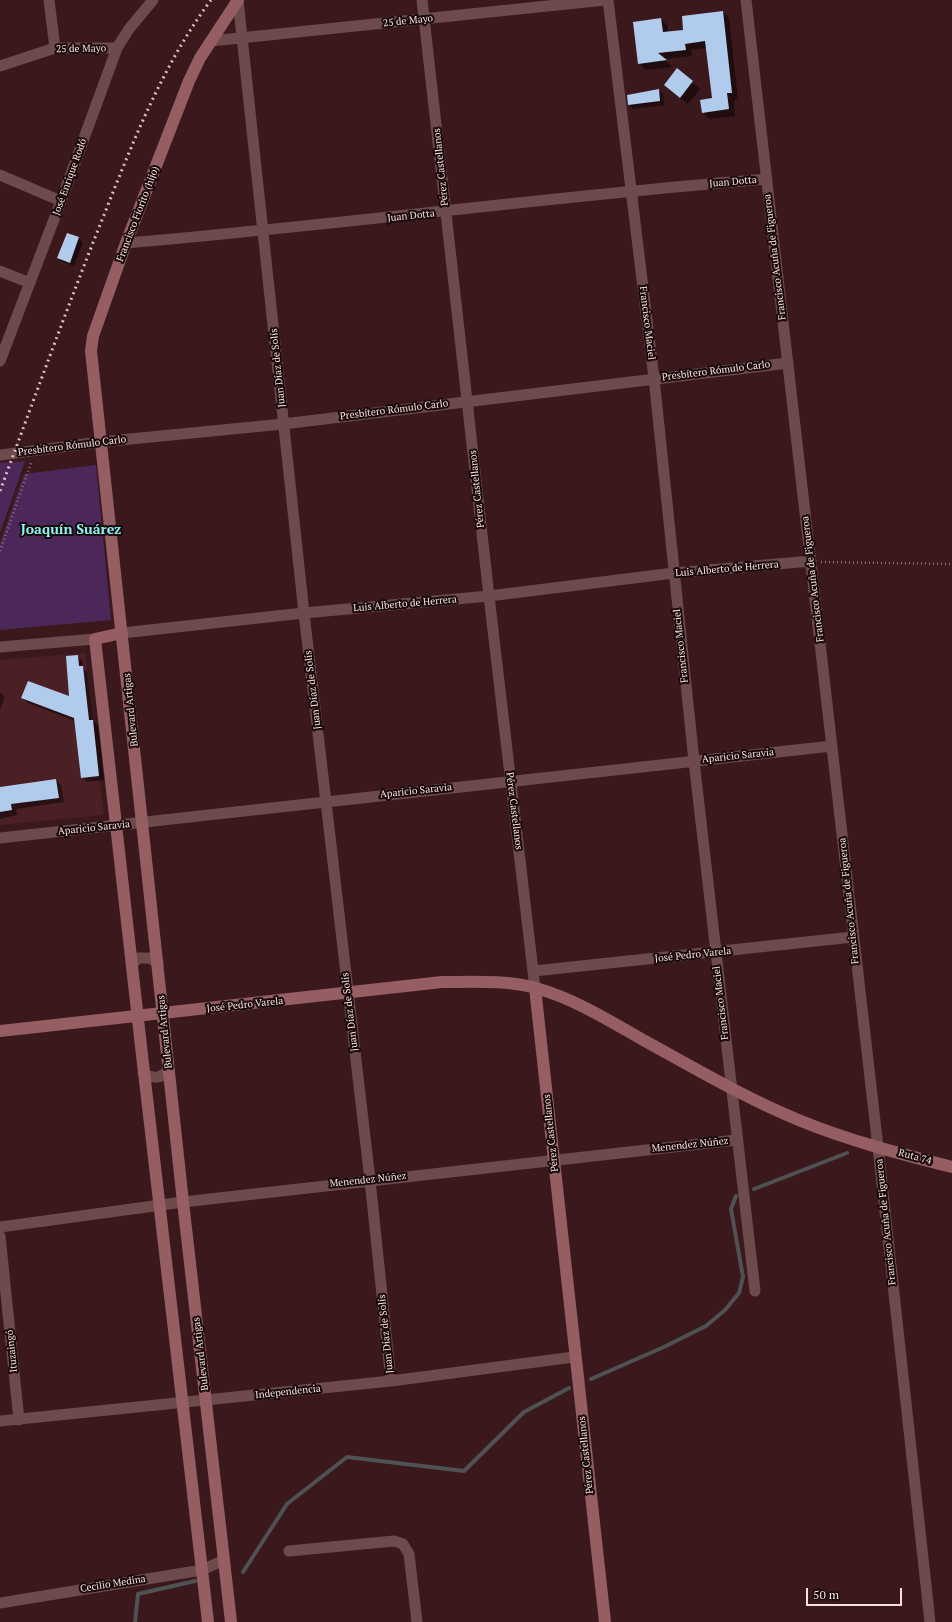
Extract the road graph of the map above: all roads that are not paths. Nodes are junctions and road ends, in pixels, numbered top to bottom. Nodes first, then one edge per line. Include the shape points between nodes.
1 (49, 0) edge
2 (153, 0) edge
3 (238, 0) edge
4 (422, 0) edge
5 (606, 0) edge
6 (746, 0) edge
7 (424, 19) junction
8 (241, 38) junction
9 (211, 41) junction
10 (55, 48) junction
11 (117, 48) junction
12 (0, 66) edge
13 (0, 175) edge
14 (767, 179) junction
15 (630, 190) junction
16 (61, 201) junction
17 (446, 212) junction
18 (264, 231) junction
19 (126, 243) junction
20 (0, 271) edge
21 (30, 283) junction
22 (0, 361) edge
23 (788, 363) junction
24 (654, 378) junction
25 (468, 400) junction
26 (284, 424) junction
27 (100, 442) junction
28 (0, 455) edge
29 (811, 561) junction
30 (674, 573) junction
31 (489, 596) junction
32 (304, 613) junction
33 (122, 633) junction
34 (95, 639) junction
35 (0, 648) edge
36 (832, 746) junction
37 (694, 761) junction
38 (510, 781) junction
39 (326, 801) junction
40 (143, 822) junction
41 (115, 826) junction
42 (0, 838) edge
43 (853, 937) junction
44 (715, 952) junction
45 (158, 963) junction
46 (132, 965) junction
47 (534, 971) junction
48 (535, 988) junction
49 (348, 993) junction
50 (163, 1014) junction
51 (138, 1017) junction
52 (0, 1031) edge
53 (169, 1070) junction
54 (143, 1073) junction
55 (731, 1087) junction
56 (736, 1140) junction
57 (878, 1147) junction
58 (554, 1160) junction
59 (952, 1167) edge
60 (370, 1180) junction
61 (183, 1202) junction
62 (160, 1205) junction
63 (0, 1227) edge
64 (0, 1236) edge
65 (755, 1291) dead end
66 (574, 1357) junction
67 (391, 1381) junction
68 (207, 1400) junction
69 (182, 1403) junction
70 (20, 1420) junction
71 (0, 1421) edge
72 (290, 1552) dead end
73 (224, 1560) junction
74 (202, 1570) junction
75 (0, 1602) edge
76 (208, 1622) edge
77 (231, 1622) edge
78 (417, 1622) edge
79 (605, 1622) edge
80 (930, 1622) edge

1 - 10 street
2 - 11 street, José Enrique Rodó
3 - 8 street, Juan Díaz de Solís
3 - 9 street, Francisco Fiorito (hijo)
4 - 7 street, Pérez Castellanos
5 - 7 street, 25 de Mayo
5 - 15 street, Francisco Maciel
6 - 14 street, Francisco Acuña de Figueroa
7 - 8 street, 25 de Mayo
7 - 17 street, Pérez Castellanos
8 - 9 street, 25 de Mayo
8 - 18 street, Juan Díaz de Solís
9 - 19 street, Francisco Fiorito (hijo) via 189,81
10 - 11 street, 25 de Mayo
10 - 12 street, 25 de Mayo
11 - 16 street, José Enrique Rodó
13 - 16 street
14 - 15 street, Juan Dotta
14 - 23 street, Francisco Acuña de Figueroa
15 - 17 street, Juan Dotta
15 - 24 street, Francisco Maciel
16 - 21 street, José Enrique Rodó
17 - 18 street, Juan Dotta
17 - 25 street, Pérez Castellanos
18 - 19 street, Juan Dotta
18 - 26 street, Juan Díaz de Solís
19 - 27 street, Francisco Fiorito (hijo) via 97,324 91,351
20 - 21 street
21 - 22 street, José Enrique Rodó
23 - 24 street, Presbítero Rómulo Carlo
23 - 29 street, Francisco Acuña de Figueroa
24 - 25 street, Presbítero Rómulo Carlo
24 - 30 street, Francisco Maciel
25 - 26 street, Presbítero Rómulo Carlo
25 - 31 street, Pérez Castellanos
26 - 27 street, Presbítero Rómulo Carlo
26 - 32 street, Juan Díaz de Solís
27 - 28 street, Presbítero Rómulo Carlo
27 - 33 street, Bulevard Artigas
29 - 30 street, Luis Alberto de Herrera
29 - 36 street, Francisco Acuña de Figueroa
30 - 31 street, Luis Alberto de Herrera
30 - 37 street, Francisco Maciel
31 - 32 street, Luis Alberto de Herrera
31 - 38 street, Pérez Castellanos
32 - 33 street, Luis Alberto de Herrera
32 - 39 street, Juan Díaz de Solís
33 - 34 street, Luis Alberto de Herrera
33 - 40 street, Bulevard Artigas
34 - 35 street, Luis Alberto de Herrera
34 - 41 street
36 - 37 street, Aparicio Saravia
36 - 43 street, Francisco Acuña de Figueroa
37 - 38 street, Aparicio Saravia
37 - 44 street, Francisco Maciel
38 - 39 street, Aparicio Saravia
38 - 47 street, Pérez Castellanos
39 - 40 street, Aparicio Saravia
39 - 49 street, Juan Díaz de Solís
40 - 41 street, Aparicio Saravia
40 - 45 street, Bulevard Artigas
41 - 42 street, Aparicio Saravia
41 - 46 street
43 - 44 street, José Pedro Varela
43 - 57 street, Francisco Acuña de Figueroa
44 - 47 street, José Pedro Varela
44 - 55 street, Francisco Maciel
45 - 46 street via 150,958 138,958
45 - 50 street, Bulevard Artigas
46 - 51 street
47 - 48 street, Pérez Castellanos
48 - 49 street, José Pedro Varela via 490,982 442,982
48 - 55 street, José Pedro Varela via 599,1015
48 - 58 street, Pérez Castellanos
49 - 50 street, José Pedro Varela
49 - 60 street, Juan Díaz de Solís
50 - 51 street, José Pedro Varela
50 - 53 street, Bulevard Artigas
51 - 52 street, José Pedro Varela
51 - 54 street
53 - 54 street via 162,1077 151,1078
53 - 61 street, Bulevard Artigas
54 - 62 street
55 - 56 street, Francisco Maciel
55 - 57 street, Ruta 74 via 801,1121
56 - 58 street, Menendez Núñez
56 - 65 street, Francisco Maciel
57 - 59 street, Ruta 74
57 - 80 street, Francisco Acuña de Figueroa
58 - 60 street, Menendez Núñez
58 - 66 street, Pérez Castellanos
60 - 61 street, Menendez Núñez
60 - 67 street, Juan Díaz de Solís
61 - 62 street, Menendez Núñez
61 - 68 street, Bulevard Artigas
62 - 63 street, Menendez Núñez
62 - 69 street
64 - 70 street, Ituzaingó
66 - 67 street, Independencia
66 - 79 street, Pérez Castellanos
67 - 68 street, Independencia
68 - 69 street, Independencia
68 - 73 street, Bulevard Artigas
69 - 70 street, Independencia
69 - 74 street
70 - 71 street, Independencia
72 - 78 street via 394,1541 403,1544 409,1554
73 - 74 street, Cecilio Medina
73 - 77 street, Bulevard Artigas
74 - 75 street, Cecilio Medina
74 - 76 street

